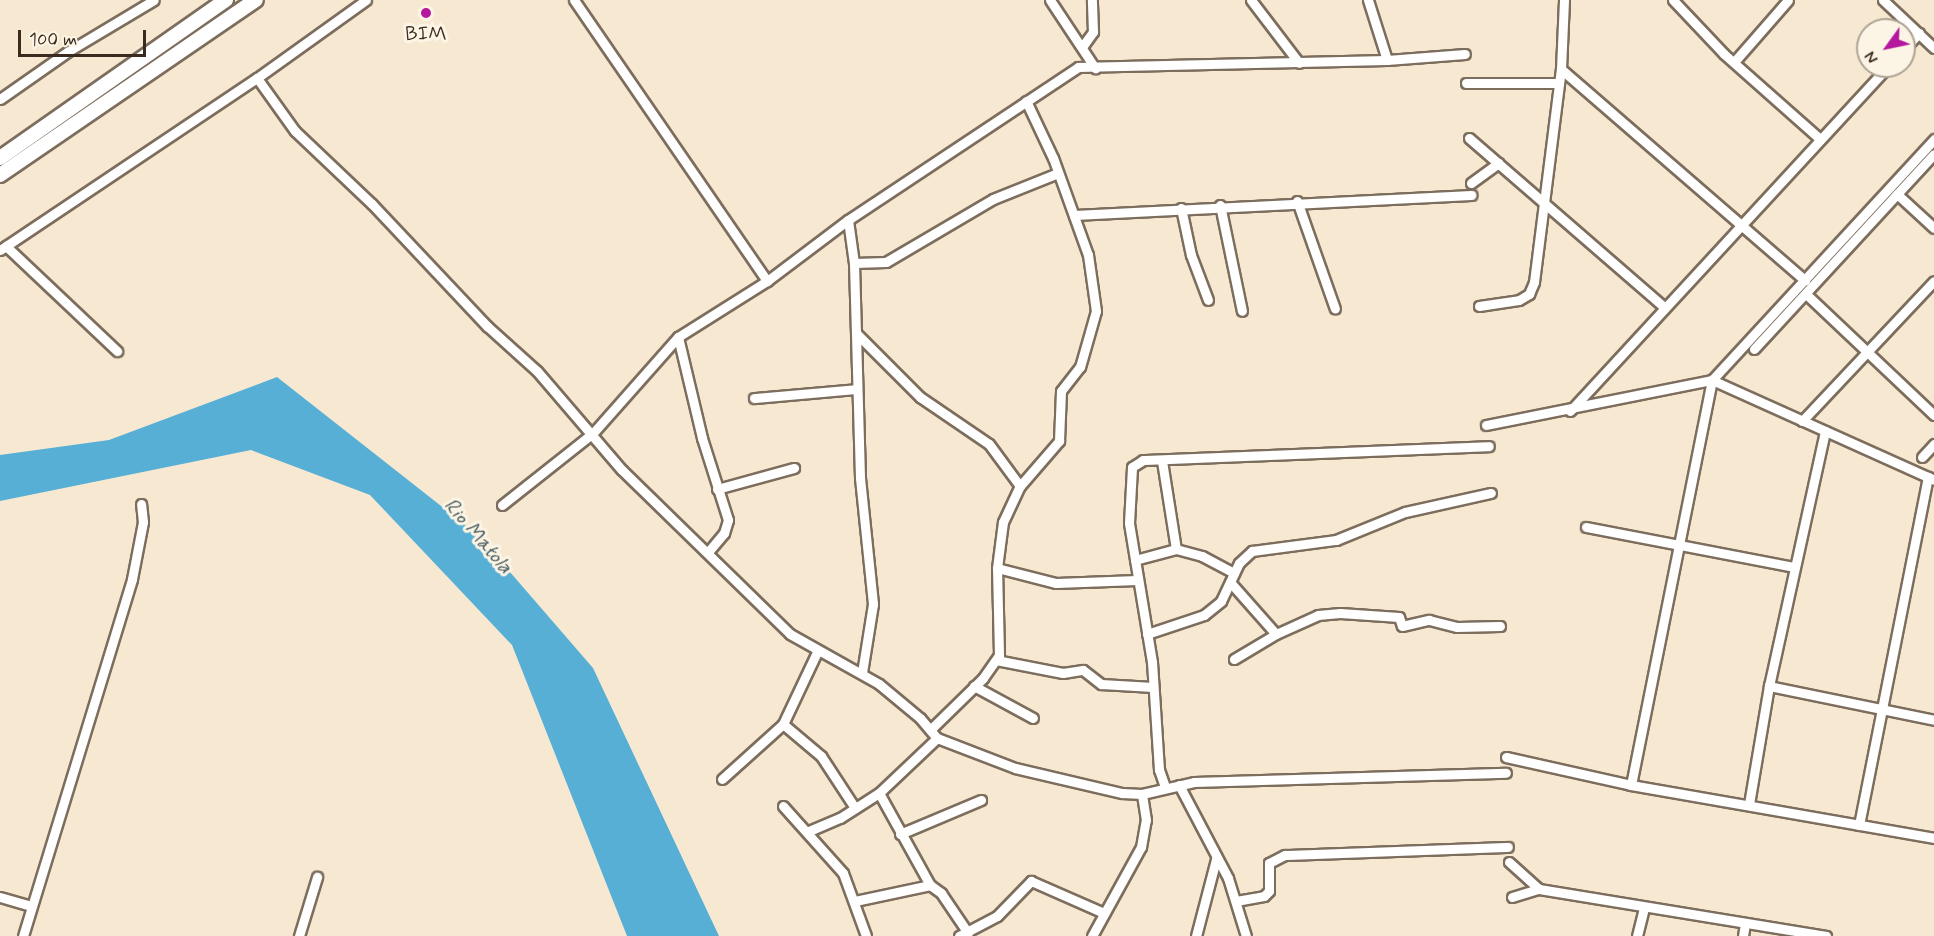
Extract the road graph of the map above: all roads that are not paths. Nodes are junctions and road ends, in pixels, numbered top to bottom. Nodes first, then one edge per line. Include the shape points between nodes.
1 (154, 0) edge
2 (226, 0) edge
3 (256, 0) edge
4 (366, 0) edge
5 (574, 0) edge
6 (1050, 0) edge
7 (1092, 0) edge
8 (1251, 0) edge
9 (1368, 0) edge
10 (1564, 0) edge
11 (1672, 0) edge
12 (1788, 0) edge
13 (1883, 0) edge
14 (1919, 33) junction
15 (1916, 36) edge
16 (1082, 47) junction
17 (1934, 48) edge
18 (1465, 54) dead end
19 (1387, 60) junction
20 (1734, 62) junction
21 (1299, 63) junction
22 (1095, 68) junction
23 (1561, 69) junction
24 (257, 78) junction
25 (1877, 78) edge
26 (1466, 83) dead end
27 (1559, 83) junction
28 (0, 99) edge
29 (1026, 101) junction
30 (1469, 138) dead end
31 (1934, 138) edge
32 (1820, 139) junction
33 (1934, 154) edge
34 (0, 158) edge
35 (1499, 163) junction
36 (1058, 173) junction
37 (0, 175) edge
38 (1471, 183) dead end
39 (1898, 194) junction
40 (1471, 195) dead end
41 (1297, 201) junction
42 (1544, 201) junction
43 (1220, 205) junction
44 (1181, 208) junction
45 (1074, 215) junction
46 (848, 220) junction
47 (1745, 225) junction
48 (1934, 228) edge
49 (3, 248) edge
50 (854, 263) junction
51 (1805, 280) junction
52 (767, 281) junction
53 (1934, 281) edge
54 (1806, 294) junction
55 (1209, 300) dead end
56 (1479, 306) dead end
57 (1665, 308) junction
58 (1335, 309) dead end
59 (1242, 311) dead end
60 (856, 333) junction
61 (678, 338) junction
62 (1754, 349) dead end
63 (117, 351) dead end
64 (1867, 352) junction
65 (1712, 380) junction
66 (857, 389) junction
67 (754, 398) dead end
68 (1570, 411) junction
69 (1934, 414) edge
70 (1802, 421) junction
71 (1486, 425) dead end
72 (1825, 431) junction
73 (593, 433) junction
74 (1934, 444) edge
75 (1488, 446) dead end
76 (1922, 457) dead end
77 (1162, 461) junction
78 (794, 468) dead end
79 (1931, 478) edge
80 (1020, 486) junction
81 (717, 489) junction
82 (1491, 493) dead end
83 (141, 504) dead end
84 (502, 505) dead end
85 (1586, 527) dead end
86 (1679, 548) junction
87 (1176, 549) junction
88 (708, 552) junction
89 (1135, 560) junction
90 (1794, 567) junction
91 (998, 568) junction
92 (1232, 578) junction
93 (1137, 580) junction
94 (1500, 626) dead end
95 (1147, 634) junction
96 (1276, 634) junction
97 (817, 652) junction
98 (1234, 659) dead end
99 (996, 660) junction
100 (862, 673) junction
101 (974, 686) junction
102 (1769, 686) junction
103 (1153, 687) junction
104 (1881, 709) junction
105 (1033, 718) dead end
106 (1934, 720) edge
107 (783, 724) junction
108 (934, 734) junction
109 (1506, 757) dead end
110 (1506, 773) dead end
111 (722, 779) dead end
112 (1179, 785) junction
113 (1631, 785) junction
114 (1165, 787) junction
115 (879, 793) junction
116 (1142, 794) junction
117 (981, 800) dead end
118 (1749, 804) junction
119 (783, 806) dead end
120 (855, 808) junction
121 (1859, 825) junction
122 (809, 831) junction
123 (900, 834) junction
124 (1934, 838) edge
125 (1508, 848) dead end
126 (1216, 859) junction
127 (1509, 862) dead end
128 (317, 877) dead end
129 (930, 885) junction
130 (1539, 889) junction
131 (0, 897) edge
132 (1512, 897) dead end
133 (855, 901) junction
134 (1236, 901) junction
135 (32, 906) junction
136 (1644, 907) junction
137 (1104, 913) junction
138 (1745, 923) junction
139 (963, 934) edge
140 (23, 936) edge
141 (299, 936) edge
142 (866, 936) edge
143 (1092, 936) edge
144 (1196, 936) edge
145 (1246, 936) edge
146 (1637, 936) edge
147 (1743, 936) edge
148 (1826, 936) edge

1 - 28 street via 67,52
2 - 34 highway
3 - 37 highway
4 - 24 street
5 - 52 street
6 - 16 street
7 - 16 street via 1093,32
8 - 21 street
9 - 19 street
10 - 23 street
11 - 20 street
12 - 20 street
13 - 14 street
14 - 15 street
14 - 17 street
16 - 22 street
18 - 19 street
19 - 21 street
20 - 32 street
21 - 22 street
22 - 29 street via 1078,67
23 - 27 street
23 - 47 street
24 - 49 street
24 - 73 street via 295,131 372,204
25 - 32 street
26 - 27 street
27 - 42 street
29 - 36 street
29 - 46 street
30 - 35 street
31 - 51 street
32 - 47 street
33 - 39 street
35 - 38 street
35 - 42 street
36 - 45 street
36 - 50 street via 993,199 886,262
39 - 48 street
39 - 54 street
40 - 41 street
41 - 43 street
41 - 58 street
42 - 56 street via 1534,282 1529,294 1519,300
42 - 57 street
43 - 44 street
43 - 59 street
44 - 45 street
44 - 55 street via 1191,255
45 - 80 street via 1088,255 1096,311 1080,367 1060,391 1059,441
46 - 50 street
46 - 52 street
47 - 51 street
47 - 57 street
49 - 63 street
50 - 60 street
51 - 65 street
52 - 61 street
53 - 64 street
54 - 62 street
54 - 64 street
57 - 68 street
60 - 66 street
60 - 80 street via 920,397 989,444
61 - 73 street
61 - 81 street
64 - 69 street
64 - 70 street
65 - 68 street
65 - 70 street
65 - 86 street
66 - 67 street
66 - 100 street via 860,478 873,604
68 - 71 street
70 - 72 street
72 - 79 street
72 - 90 street
73 - 84 street
73 - 88 street via 622,470
74 - 76 street
75 - 77 street
77 - 87 street
77 - 89 street via 1143,460 1132,467 1129,505
78 - 81 street
79 - 104 street
80 - 91 street via 1003,522
81 - 88 street via 728,520
82 - 92 street via 1405,512 1327,542 1252,550
83 - 135 street via 143,522 132,579
85 - 86 street
86 - 90 street
86 - 113 street
87 - 89 street
87 - 92 street via 1202,556
88 - 97 street via 790,634
89 - 93 street
90 - 102 street
91 - 93 street via 1056,583
91 - 99 street
92 - 95 street via 1221,601 1204,615
92 - 96 street
93 - 95 street
94 - 96 street via 1457,627 1429,620 1402,626 1399,617 1340,613 1318,615
95 - 103 street
96 - 98 street
97 - 100 street
97 - 107 street via 795,706
99 - 101 street
99 - 103 street via 1063,673 1083,670 1101,684
100 - 108 street
101 - 105 street
101 - 108 street
102 - 104 street
102 - 118 street
103 - 114 street via 1159,770
104 - 106 street
104 - 121 street
107 - 111 street
107 - 120 street via 817,751
108 - 115 street
108 - 116 street via 1015,768 1101,790
109 - 113 street
110 - 112 street
112 - 114 street
112 - 126 street
113 - 118 street
114 - 116 street
115 - 120 street
115 - 123 street
116 - 137 street via 1146,820 1141,847
117 - 123 street
118 - 121 street
119 - 122 street
120 - 122 street
121 - 124 street
122 - 133 street via 843,873
123 - 129 street
125 - 134 street via 1285,855 1269,863 1269,891 1264,896
126 - 134 street
126 - 144 street
127 - 130 street
128 - 141 street
129 - 133 street
129 - 139 street via 941,893
130 - 132 street
130 - 136 street
131 - 135 street
133 - 142 street
134 - 145 street
135 - 140 street
136 - 138 street
136 - 146 street
137 - 139 street via 1031,881 1010,907
137 - 143 street
138 - 147 street
138 - 148 street

